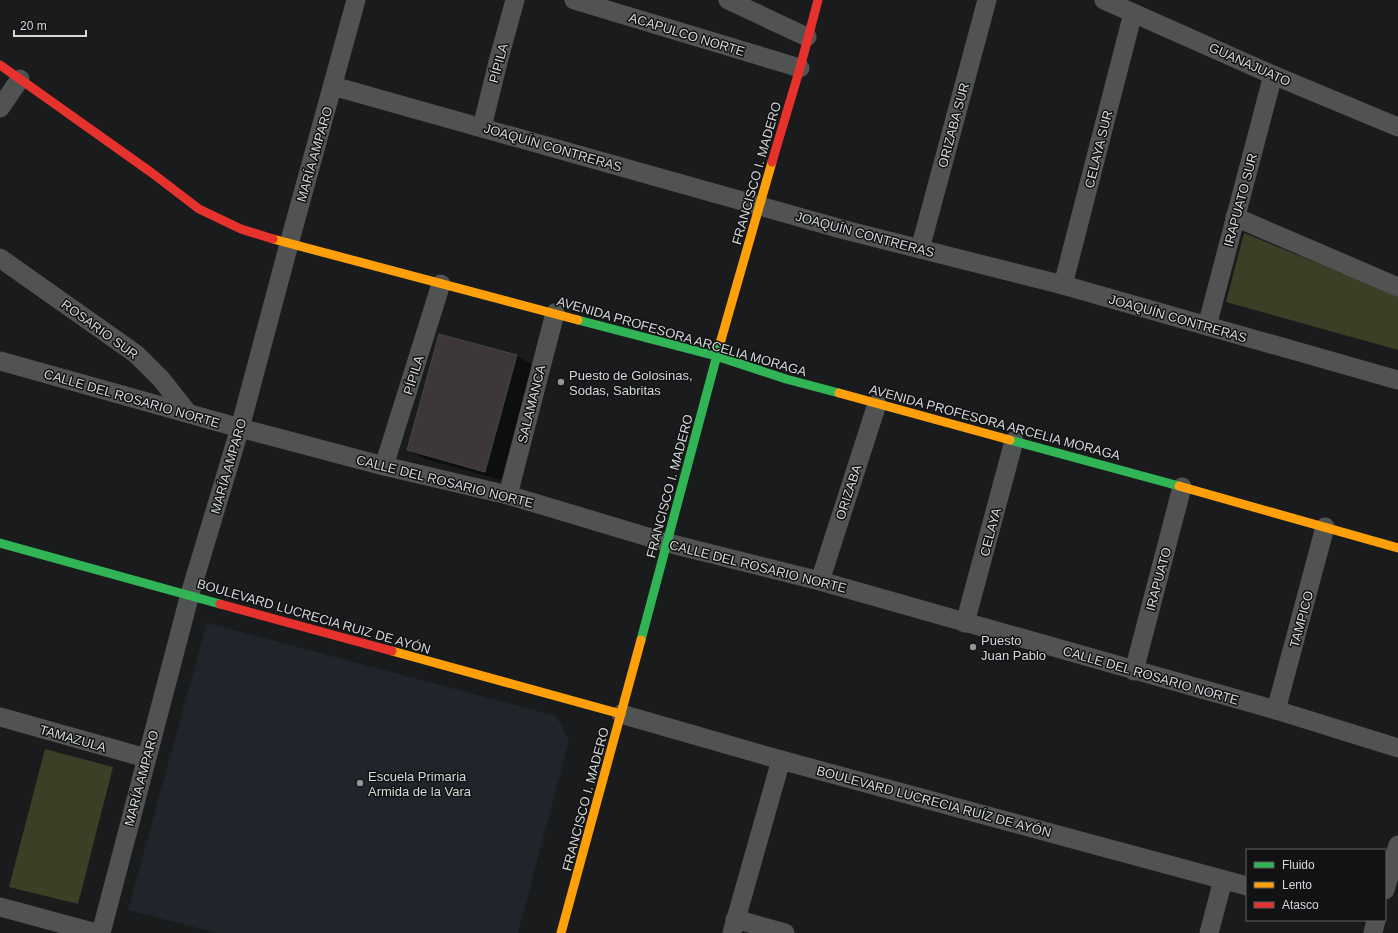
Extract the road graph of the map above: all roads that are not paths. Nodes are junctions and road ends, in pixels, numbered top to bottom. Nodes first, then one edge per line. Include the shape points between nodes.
1 (356, 0) edge
2 (515, 0) edge
3 (574, 0) edge
4 (728, 0) edge
5 (818, 0) edge
6 (987, 0) edge
7 (1104, 0) edge
8 (1133, 13) junction
9 (808, 37) junction
10 (0, 65) edge
11 (800, 68) junction
12 (1273, 75) junction
13 (20, 79) junction
14 (333, 86) junction
15 (0, 108) edge
16 (1398, 126) edge
17 (482, 127) junction
18 (760, 206) junction
19 (1236, 217) junction
20 (288, 244) junction
21 (920, 249) junction
22 (0, 258) edge
23 (441, 284) junction
24 (1063, 285) junction
25 (1398, 287) edge
26 (555, 313) junction
27 (1207, 326) junction
28 (716, 356) junction
29 (0, 361) edge
30 (1398, 380) edge
31 (877, 404) junction
32 (188, 413) junction
33 (240, 428) junction
34 (1014, 441) junction
35 (384, 466) junction
36 (1182, 486) junction
37 (508, 495) junction
38 (1325, 527) junction
39 (0, 543) edge
40 (668, 543) junction
41 (1398, 548) edge
42 (820, 581) junction
43 (190, 594) junction
44 (965, 623) junction
45 (1134, 671) junction
46 (1276, 710) junction
47 (621, 714) junction
48 (0, 717) edge
49 (1398, 748) edge
50 (146, 758) junction
51 (782, 760) junction
52 (1398, 845) edge
53 (1223, 880) junction
54 (1246, 886) edge
55 (1386, 887) edge
56 (0, 908) edge
57 (733, 926) edge
58 (96, 933) edge
59 (101, 933) edge
60 (561, 933) edge
61 (785, 933) edge
62 (1210, 933) edge

1 - 14 street, MARÍA AMPARO
2 - 17 street, PÍPILA
3 - 11 street, ACAPULCO NORTE
4 - 9 street
5 - 9 street, FRANCISCO I. MADERO
6 - 21 street, ORIZABA SUR
7 - 8 street, GUANAJUATO
8 - 12 street, GUANAJUATO
8 - 24 street, CELAYA SUR
9 - 11 street, FRANCISCO I. MADERO
10 - 13 street, AVENIDA PROFESORA ARCELIA MORAGA
11 - 18 street, FRANCISCO I. MADERO
12 - 16 street, GUANAJUATO
12 - 19 street, IRAPUATO SUR
13 - 15 street
13 - 20 street, AVENIDA PROFESORA ARCELIA MORAGA via 199,209 241,229
14 - 17 street, JOAQUÍN CONTRERAS
14 - 20 street, MARÍA AMPARO
17 - 18 street, JOAQUÍN CONTRERAS
18 - 21 street, JOAQUÍN CONTRERAS
18 - 28 street, FRANCISCO I. MADERO
19 - 25 street
19 - 27 street, IRAPUATO SUR
20 - 23 street, AVENIDA PROFESORA ARCELIA MORAGA
20 - 33 street, MARÍA AMPARO
21 - 24 street, JOAQUÍN CONTRERAS
22 - 32 street, ROSARIO SUR via 136,354 162,379
23 - 26 street, AVENIDA PROFESORA ARCELIA MORAGA
23 - 35 street, PÍPILA
24 - 27 street, JOAQUÍN CONTRERAS
26 - 28 street, AVENIDA PROFESORA ARCELIA MORAGA
26 - 37 street, SALAMANCA
27 - 30 street, JOAQUÍN CONTRERAS
28 - 31 street, AVENIDA PROFESORA ARCELIA MORAGA
28 - 40 street, FRANCISCO I. MADERO
29 - 32 street, CALLE DEL ROSARIO NORTE
31 - 34 street, AVENIDA PROFESORA ARCELIA MORAGA
31 - 42 street, ORIZABA
32 - 33 street, CALLE DEL ROSARIO NORTE
33 - 35 street, CALLE DEL ROSARIO NORTE
33 - 43 street, MARÍA AMPARO
34 - 36 street, AVENIDA PROFESORA ARCELIA MORAGA
34 - 44 street, CELAYA
35 - 37 street, CALLE DEL ROSARIO NORTE
36 - 38 street, AVENIDA PROFESORA ARCELIA MORAGA
36 - 45 street, IRAPUATO
37 - 40 street, CALLE DEL ROSARIO NORTE
38 - 41 street, AVENIDA PROFESORA ARCELIA MORAGA
38 - 46 street, TAMPICO
39 - 43 street, BOULEVARD LUCRECIA RUIZ DE AYÓN
40 - 42 street, CALLE DEL ROSARIO NORTE
40 - 47 street, FRANCISCO I. MADERO
42 - 44 street, CALLE DEL ROSARIO NORTE
43 - 47 street, BOULEVARD LUCRECIA RUIZ DE AYÓN
43 - 50 street, MARÍA AMPARO
44 - 45 street, CALLE DEL ROSARIO NORTE
45 - 46 street, CALLE DEL ROSARIO NORTE
46 - 49 street, CALLE DEL ROSARIO NORTE
47 - 51 street, BOULEVARD LUCRECIA RUÍZ DE AYÓN
47 - 60 street, FRANCISCO I. MADERO
48 - 50 street, TAMAZULA
50 - 59 street, MARÍA AMPARO
51 - 53 street, BOULEVARD LUCRECIA RUÍZ DE AYÓN
51 - 57 street
52 - 55 street
53 - 54 street, BOULEVARD LUCRECIA RUÍZ DE AYÓN
53 - 62 street
56 - 58 street
57 - 61 street

